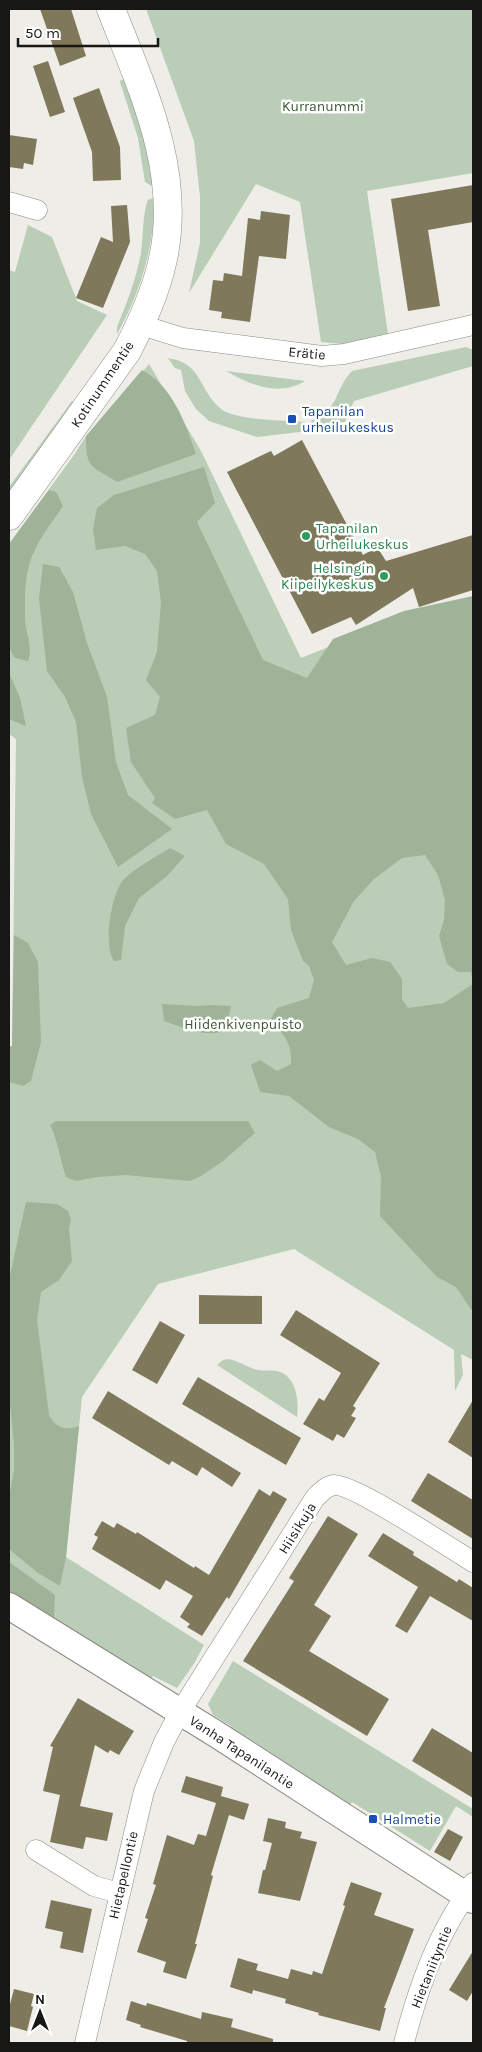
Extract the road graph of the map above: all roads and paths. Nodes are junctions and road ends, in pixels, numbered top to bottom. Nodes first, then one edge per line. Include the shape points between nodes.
1 (111, 9) edge
2 (9, 202) edge
3 (37, 210) dead end
4 (140, 325) junction
5 (473, 325) edge
6 (9, 516) edge
7 (473, 1562) edge
8 (9, 1606) edge
9 (180, 1712) junction
10 (36, 1850) dead end
11 (119, 1893) junction
12 (471, 1893) edge
13 (85, 2043) edge
14 (404, 2043) edge

1 - 4 main road, Kotinummentie via 149,106 164,161 167,190 164,258
2 - 3 street
4 - 5 street, Erätie via 183,338 322,356
4 - 6 main road, Kotinummentie via 127,351
7 - 9 street, Hiisikuja via 346,1487 333,1485 323,1490
8 - 9 street, Vanha Tapanilantie
9 - 11 street, Hietapellontie via 144,1790
9 - 12 street, Vanha Tapanilantie
10 - 11 street via 94,1886
11 - 13 street, Hietapellontie
12 - 14 street, Hietaniityntie via 436,1949 417,1995

